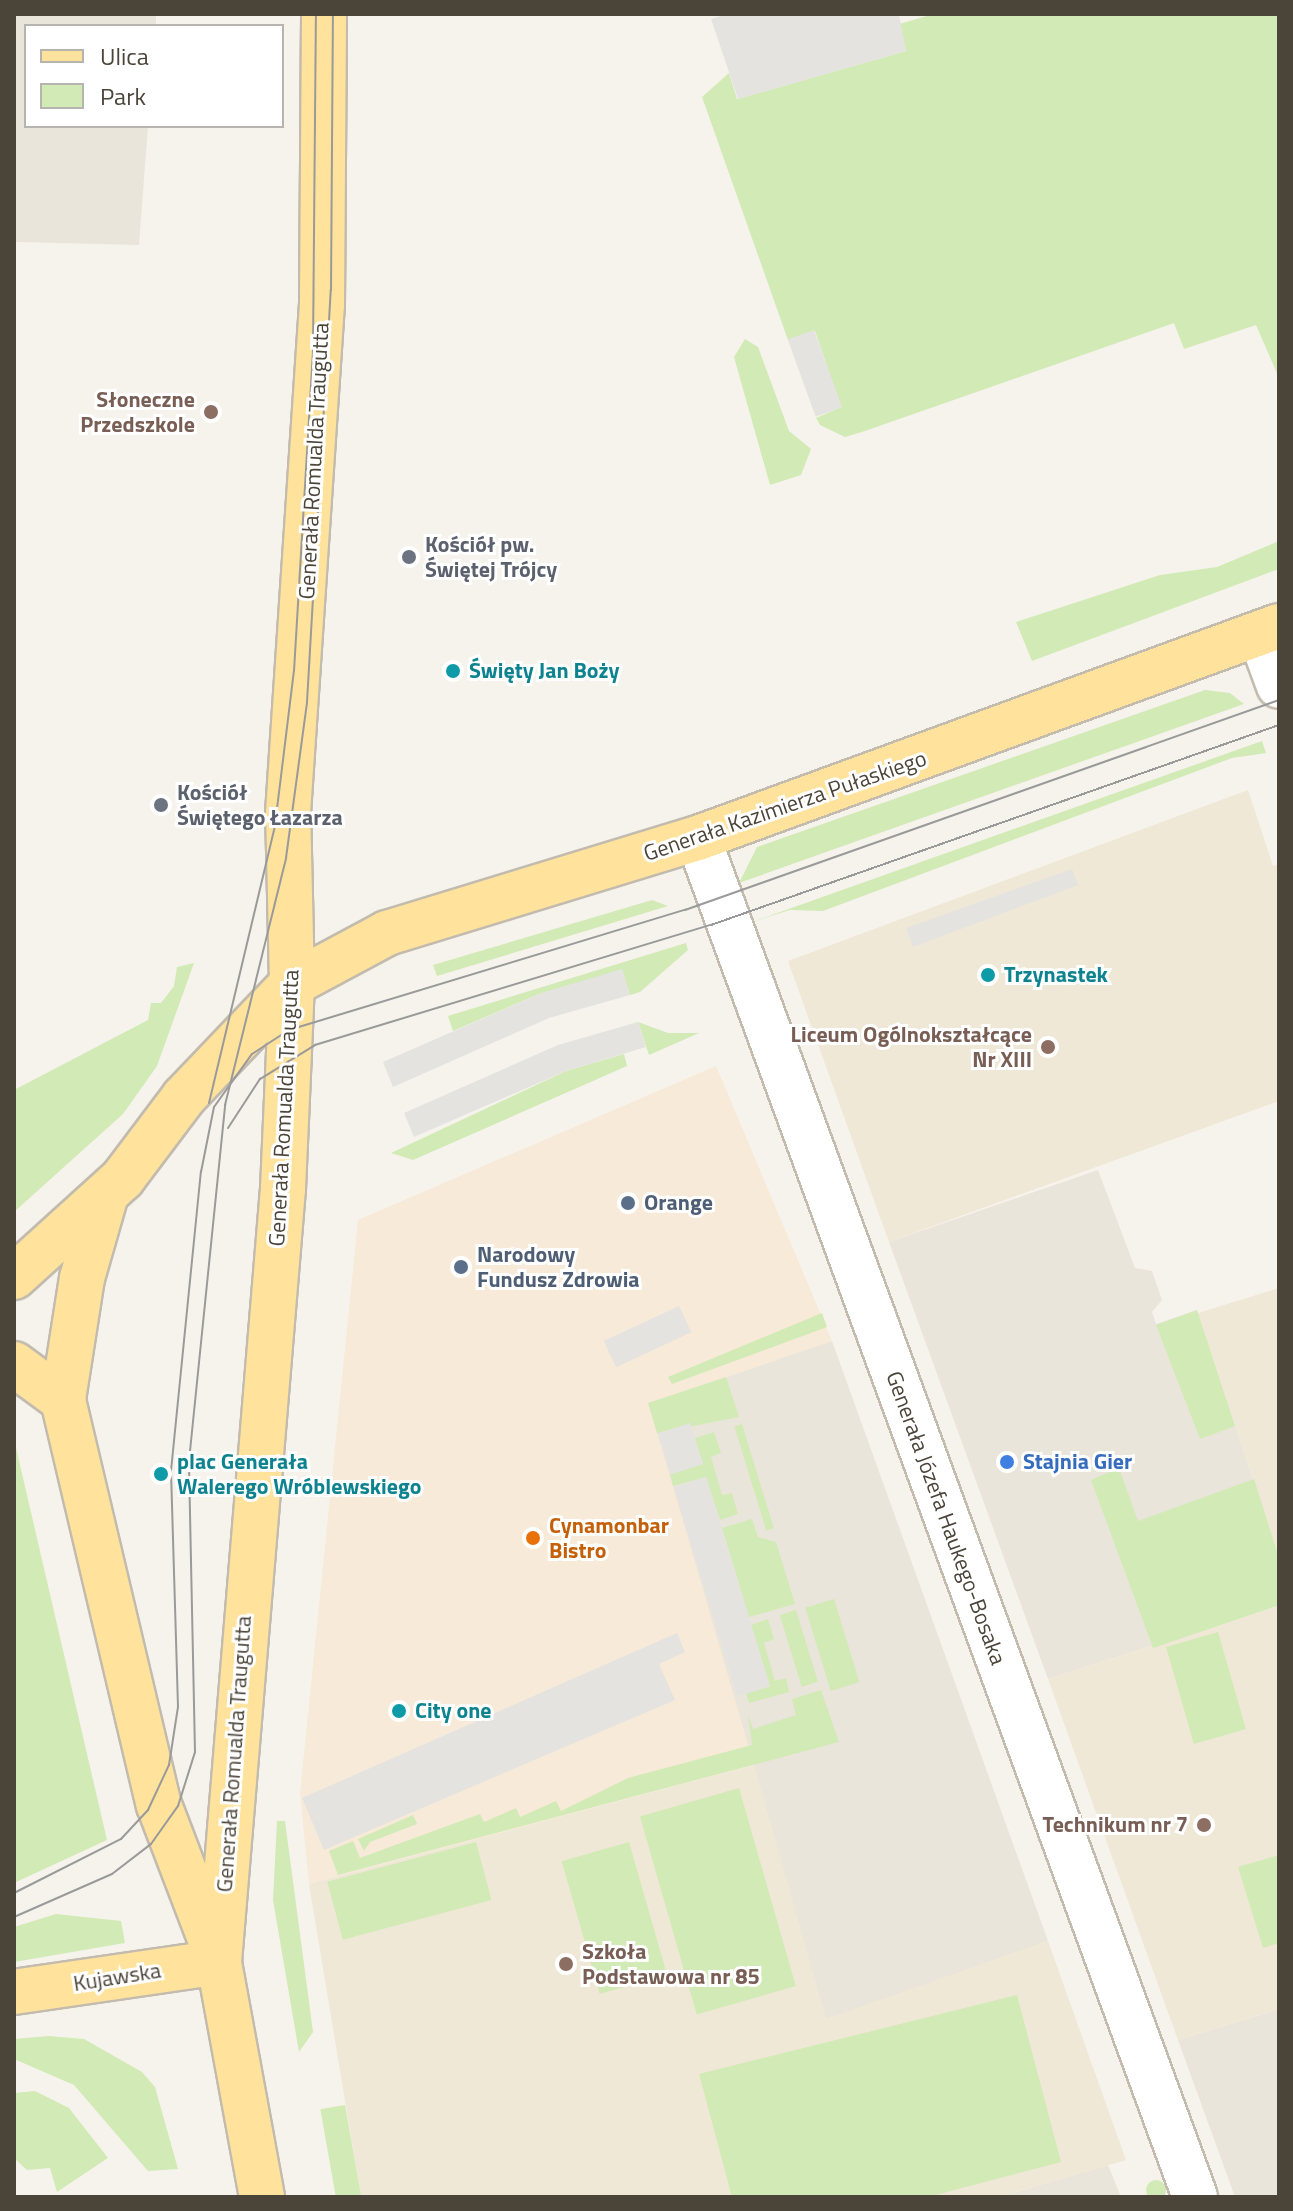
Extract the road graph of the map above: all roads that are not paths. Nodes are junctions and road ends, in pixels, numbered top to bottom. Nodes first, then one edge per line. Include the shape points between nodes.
1 (324, 14) edge
2 (1270, 630) edge
3 (1279, 686) edge
4 (698, 838) junction
5 (292, 984) junction
6 (105, 1198) junction
7 (14, 1277) edge
8 (14, 1364) edge
9 (63, 1400) junction
10 (219, 1962) junction
11 (14, 1992) edge
12 (262, 2197) edge
13 (1195, 2197) edge

1 - 5 main road, Generała Romualda Traugutta via 322,320 288,813
2 - 3 street
2 - 4 main road, Generała Kazimierza Pułaskiego
4 - 5 main road, Generała Kazimierza Pułaskiego via 387,933
4 - 13 street, Generała Józefa Haukego-Bosaka
5 - 6 main road via 184,1097
5 - 10 main road, Generała Romualda Traugutta via 282,1203
6 - 7 main road
6 - 9 main road via 82,1278
8 - 9 main road
9 - 10 main road via 159,1805
10 - 11 main road, Kujawska
10 - 12 main road, Generała Romualda Traugutta

